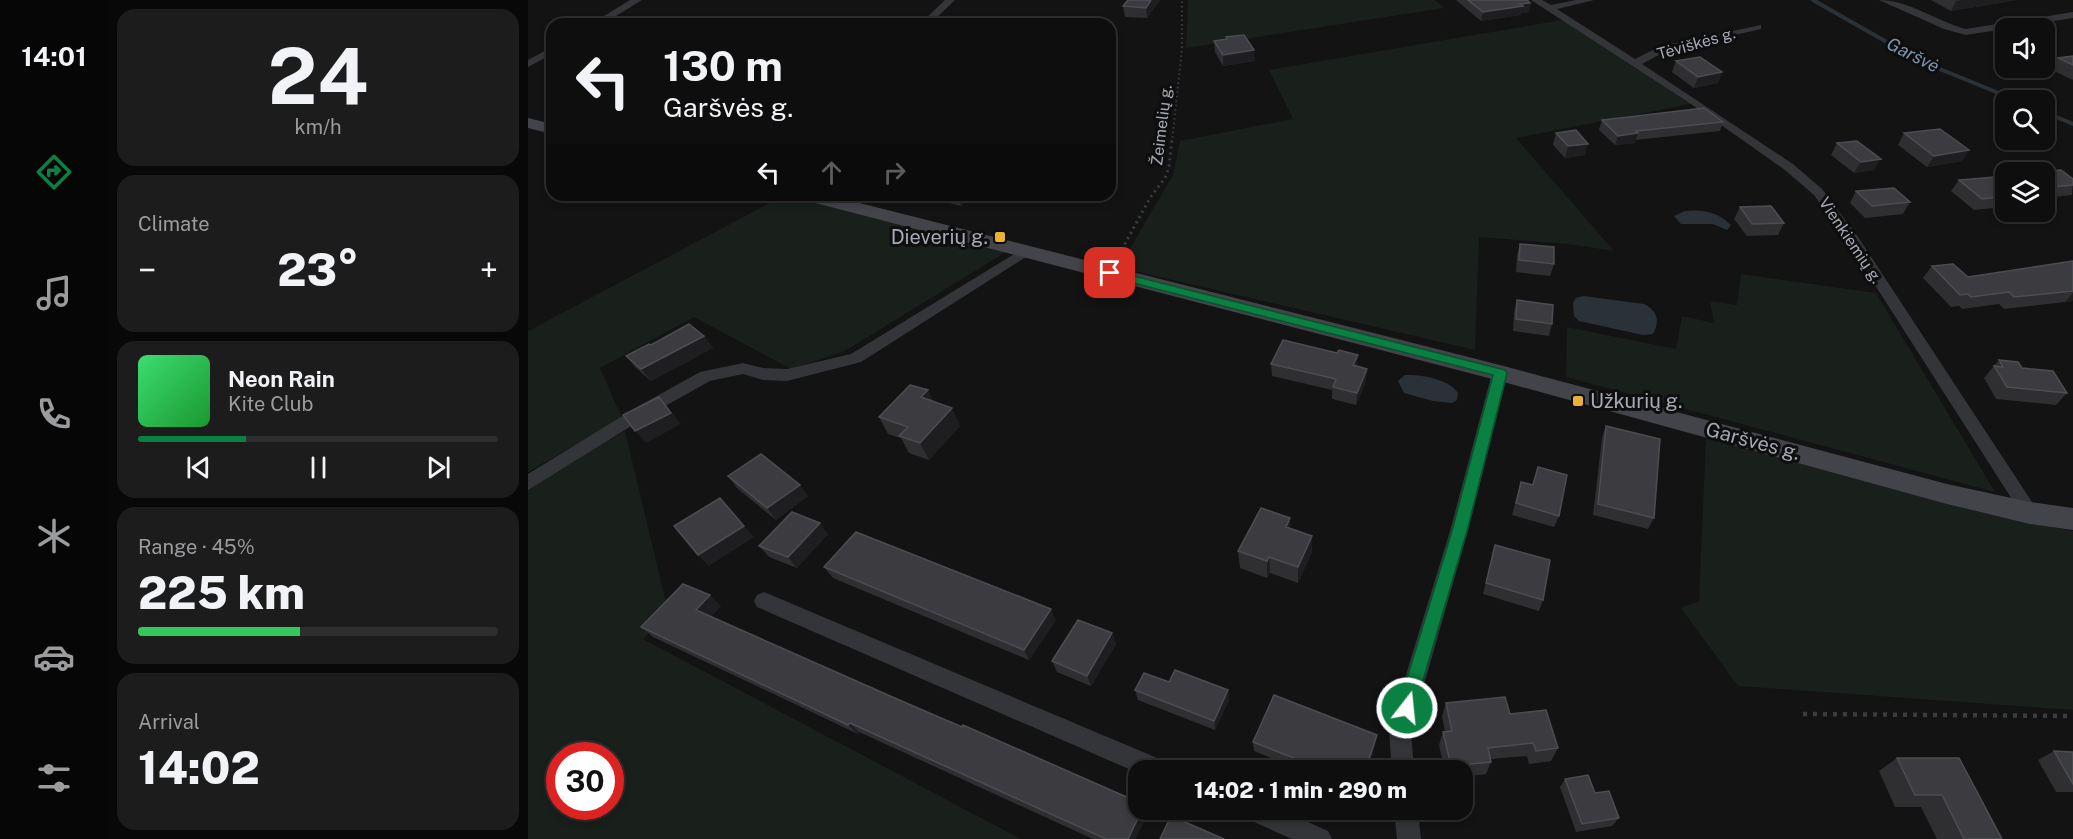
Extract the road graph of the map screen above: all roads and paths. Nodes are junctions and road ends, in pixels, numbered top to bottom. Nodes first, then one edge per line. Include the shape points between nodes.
1 (637, 0) edge
2 (950, 0) edge
3 (1182, 0) edge
4 (1536, 0) edge
5 (1588, 0) edge
6 (1884, 0) edge
7 (1551, 8) junction
8 (2073, 15) edge
9 (606, 18) edge
10 (931, 18) edge
11 (1758, 27) dead end
12 (546, 54) edge
13 (1635, 63) junction
14 (528, 64) edge
15 (528, 123) edge
16 (546, 128) edge
17 (829, 201) edge
18 (1024, 252) junction
19 (1110, 273) junction
20 (1500, 373) junction
21 (528, 483) edge
22 (2030, 513) junction
23 (2073, 519) edge
24 (764, 601) dead end
25 (1803, 714) dead end
26 (2073, 716) edge
27 (1135, 760) edge
28 (1403, 760) edge
29 (1276, 820) edge
30 (1407, 820) edge
31 (1320, 839) edge
32 (1409, 839) edge

1 - 9 street
2 - 10 street
3 - 19 path, Žeimelių g. via 1182,48 1169,167
4 - 7 street, Vienkiemių g.
5 - 7 street
6 - 8 street via 1966,32
7 - 13 street, Vienkiemių g.
11 - 13 street, Tėviškės g. via 1665,48
12 - 14 street
13 - 22 street, Vienkiemių g. via 1789,167 1818,192
15 - 16 main road
17 - 18 main road, Garšvės g.
18 - 19 main road, Garšvės g.
18 - 21 street via 856,358 787,375 743,368 706,376
19 - 20 main road, Garšvės g.
20 - 22 main road, Garšvės g.
20 - 28 street via 1459,531 1400,730
22 - 23 main road, Garšvės g.
24 - 27 street
25 - 26 path
29 - 31 street
30 - 32 street

